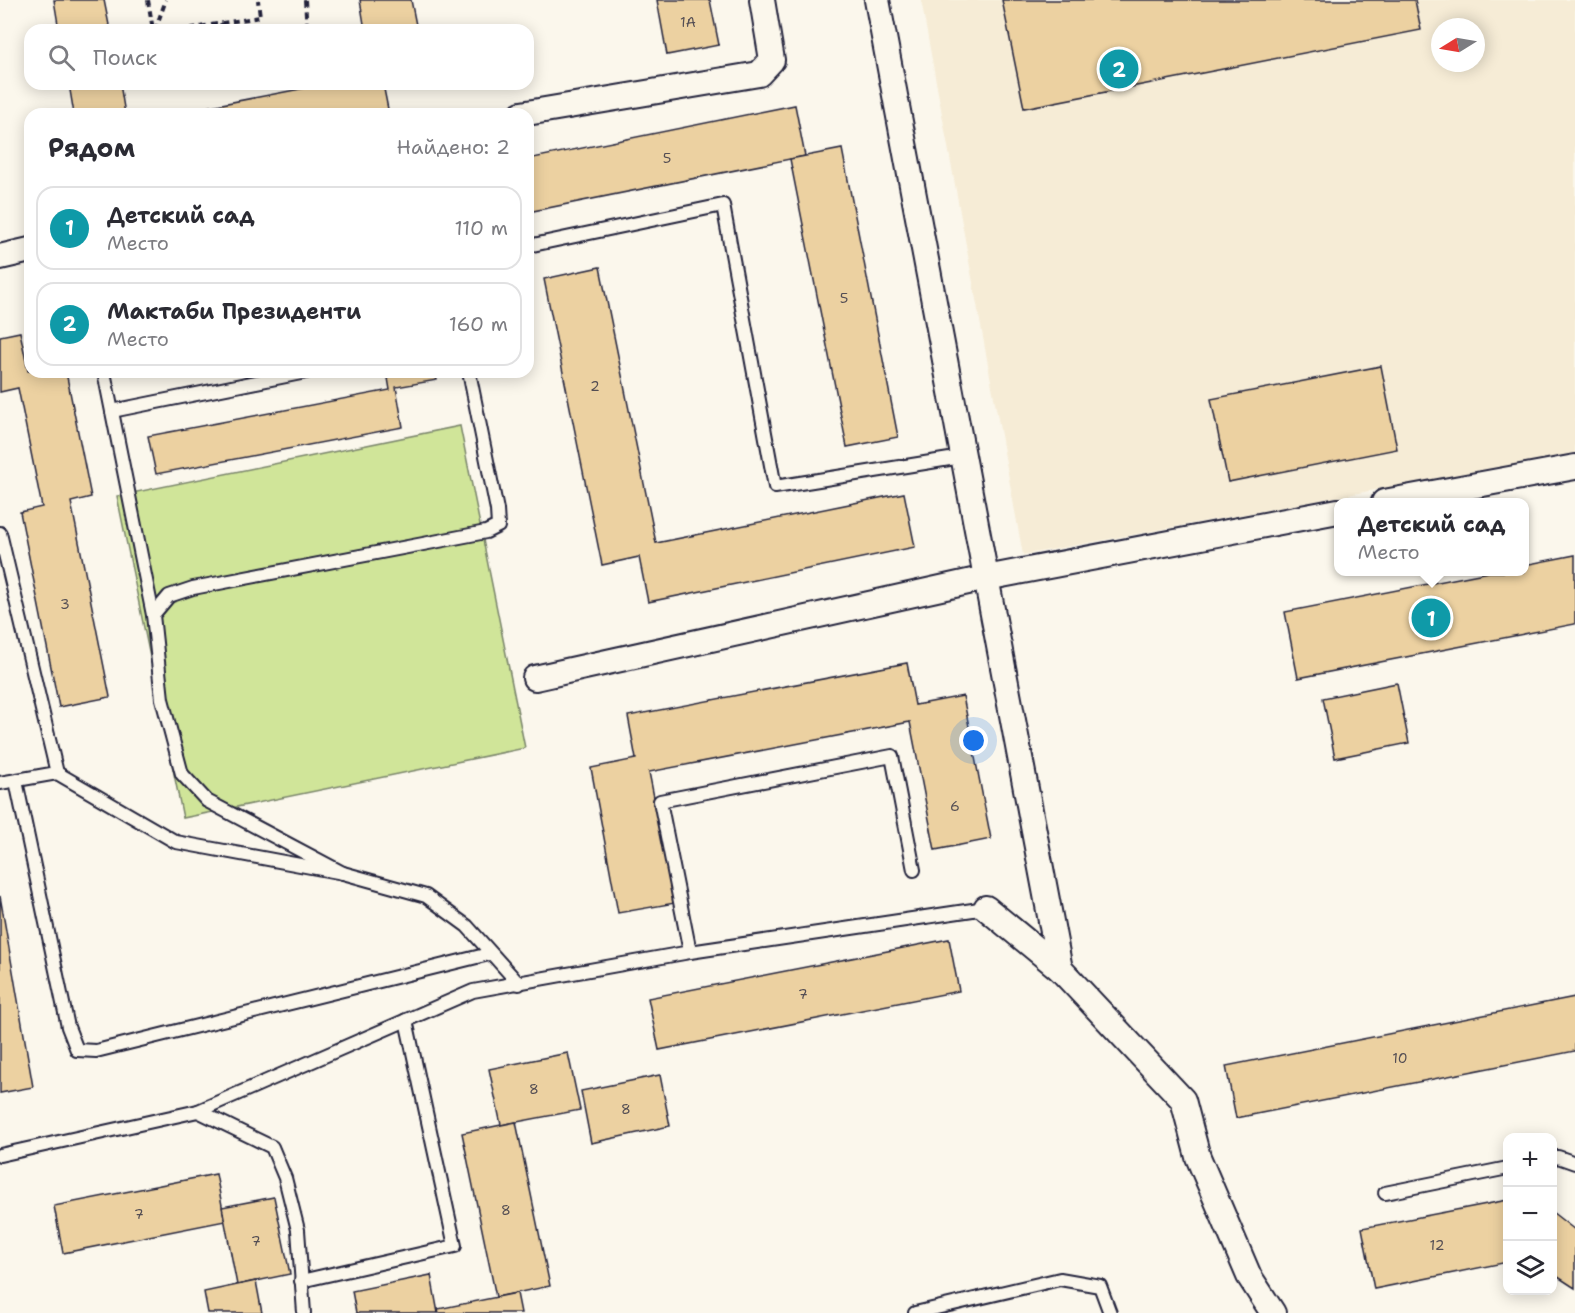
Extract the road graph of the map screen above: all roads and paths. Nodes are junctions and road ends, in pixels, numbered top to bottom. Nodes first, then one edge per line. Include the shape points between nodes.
1 (148, 0) edge
2 (166, 0) edge
3 (258, 0) edge
4 (304, 0) edge
5 (762, 0) edge
6 (877, 0) edge
7 (221, 23) joint
8 (153, 24) edge
9 (156, 24) edge
10 (215, 24) edge
11 (306, 24) edge
12 (534, 112) edge
13 (534, 245) edge
14 (24, 251) edge
15 (0, 256) edge
16 (105, 378) edge
17 (276, 378) edge
18 (470, 378) edge
19 (112, 411) junction
20 (962, 457) junction
21 (1575, 466) edge
22 (1405, 498) edge
23 (1334, 512) edge
24 (0, 533) edge
25 (986, 578) junction
26 (153, 615) junction
27 (535, 678) dead end
28 (57, 773) junction
29 (16, 781) junction
30 (0, 783) edge
31 (914, 870) dead end
32 (344, 873) junction
33 (986, 908) joint
34 (690, 952) junction
35 (489, 954) junction
36 (1060, 969) junction
37 (519, 984) junction
38 (406, 1020) junction
39 (198, 1111) junction
40 (0, 1155) edge
41 (1557, 1157) edge
42 (1575, 1163) edge
43 (1503, 1169) edge
44 (1385, 1193) dead end
45 (301, 1281) junction
46 (304, 1313) edge
47 (915, 1313) edge
48 (1110, 1313) edge
49 (1273, 1313) edge

1 - 8 path
2 - 9 path
3 - 7 path via 261,17
4 - 11 path
5 - 12 street via 772,60 759,74
6 - 20 street
7 - 10 path
13 - 20 lane via 723,205 775,487
14 - 15 street
16 - 19 lane
17 - 19 lane
18 - 26 lane via 498,526 486,532 193,588 170,596
19 - 26 lane
20 - 25 street
21 - 22 street
23 - 25 street
24 - 28 lane
25 - 27 street
25 - 36 street
26 - 32 lane via 162,699 182,774 207,801
28 - 29 lane
28 - 32 lane via 176,842
29 - 30 lane
29 - 35 lane via 68,1027 77,1050 96,1051
31 - 34 lane via 892,756 660,801
32 - 35 lane via 426,896 467,926
33 - 34 lane
33 - 36 street
34 - 37 lane
35 - 37 lane
36 - 49 street via 1183,1100 1198,1157 1249,1276
37 - 38 lane via 472,991
38 - 39 lane
38 - 45 lane via 455,1246
39 - 40 lane
39 - 45 lane via 272,1147 285,1178 297,1230
41 - 42 lane
43 - 44 lane
45 - 46 lane
47 - 48 lane via 1060,1279 1100,1286

